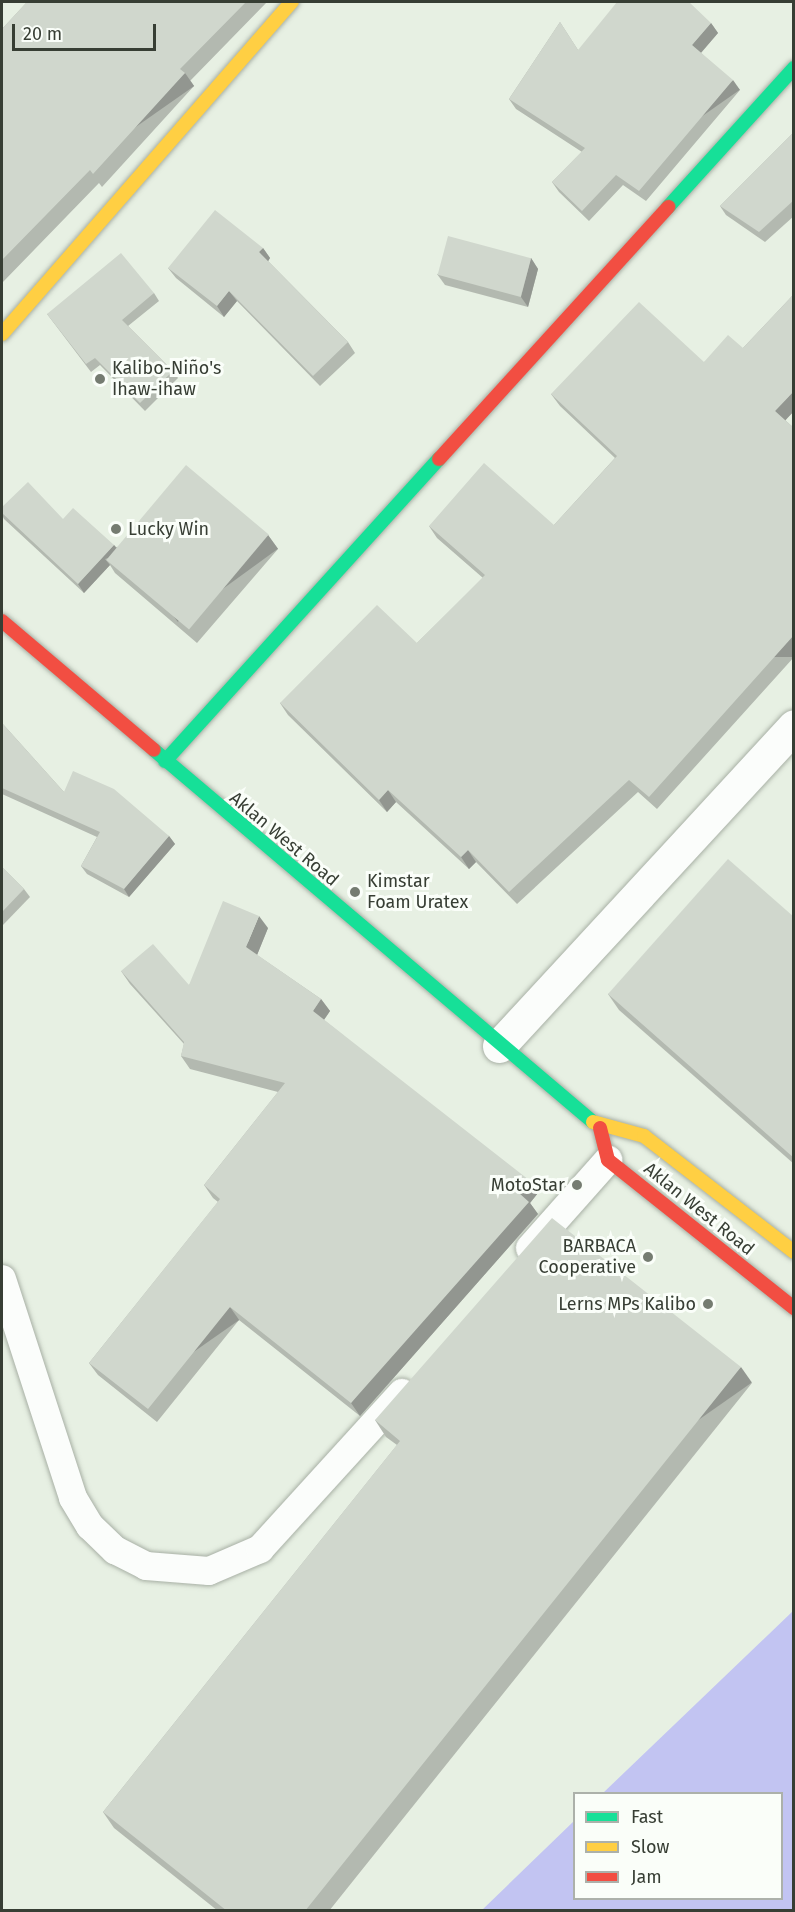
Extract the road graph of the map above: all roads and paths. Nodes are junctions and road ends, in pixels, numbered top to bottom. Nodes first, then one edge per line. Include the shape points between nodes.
1 (292, 2) edge
2 (794, 68) edge
3 (2, 334) edge
4 (2, 621) edge
5 (794, 726) edge
6 (165, 761) junction
7 (499, 1046) junction
8 (600, 1128) junction
9 (608, 1160) junction
10 (794, 1252) edge
11 (513, 1267) edge
12 (2, 1279) edge
13 (794, 1308) edge
14 (419, 1373) edge

1 - 3 street
2 - 6 street
4 - 6 street, Aklan West Road
5 - 7 street
6 - 7 street, Aklan West Road
7 - 8 street, Aklan West Road
8 - 9 street
8 - 10 street, Aklan West Road via 644,1136
9 - 11 lane
9 - 13 street, Aklan West Road
12 - 14 lane via 73,1498 90,1526 115,1550 146,1566 209,1571 260,1550

